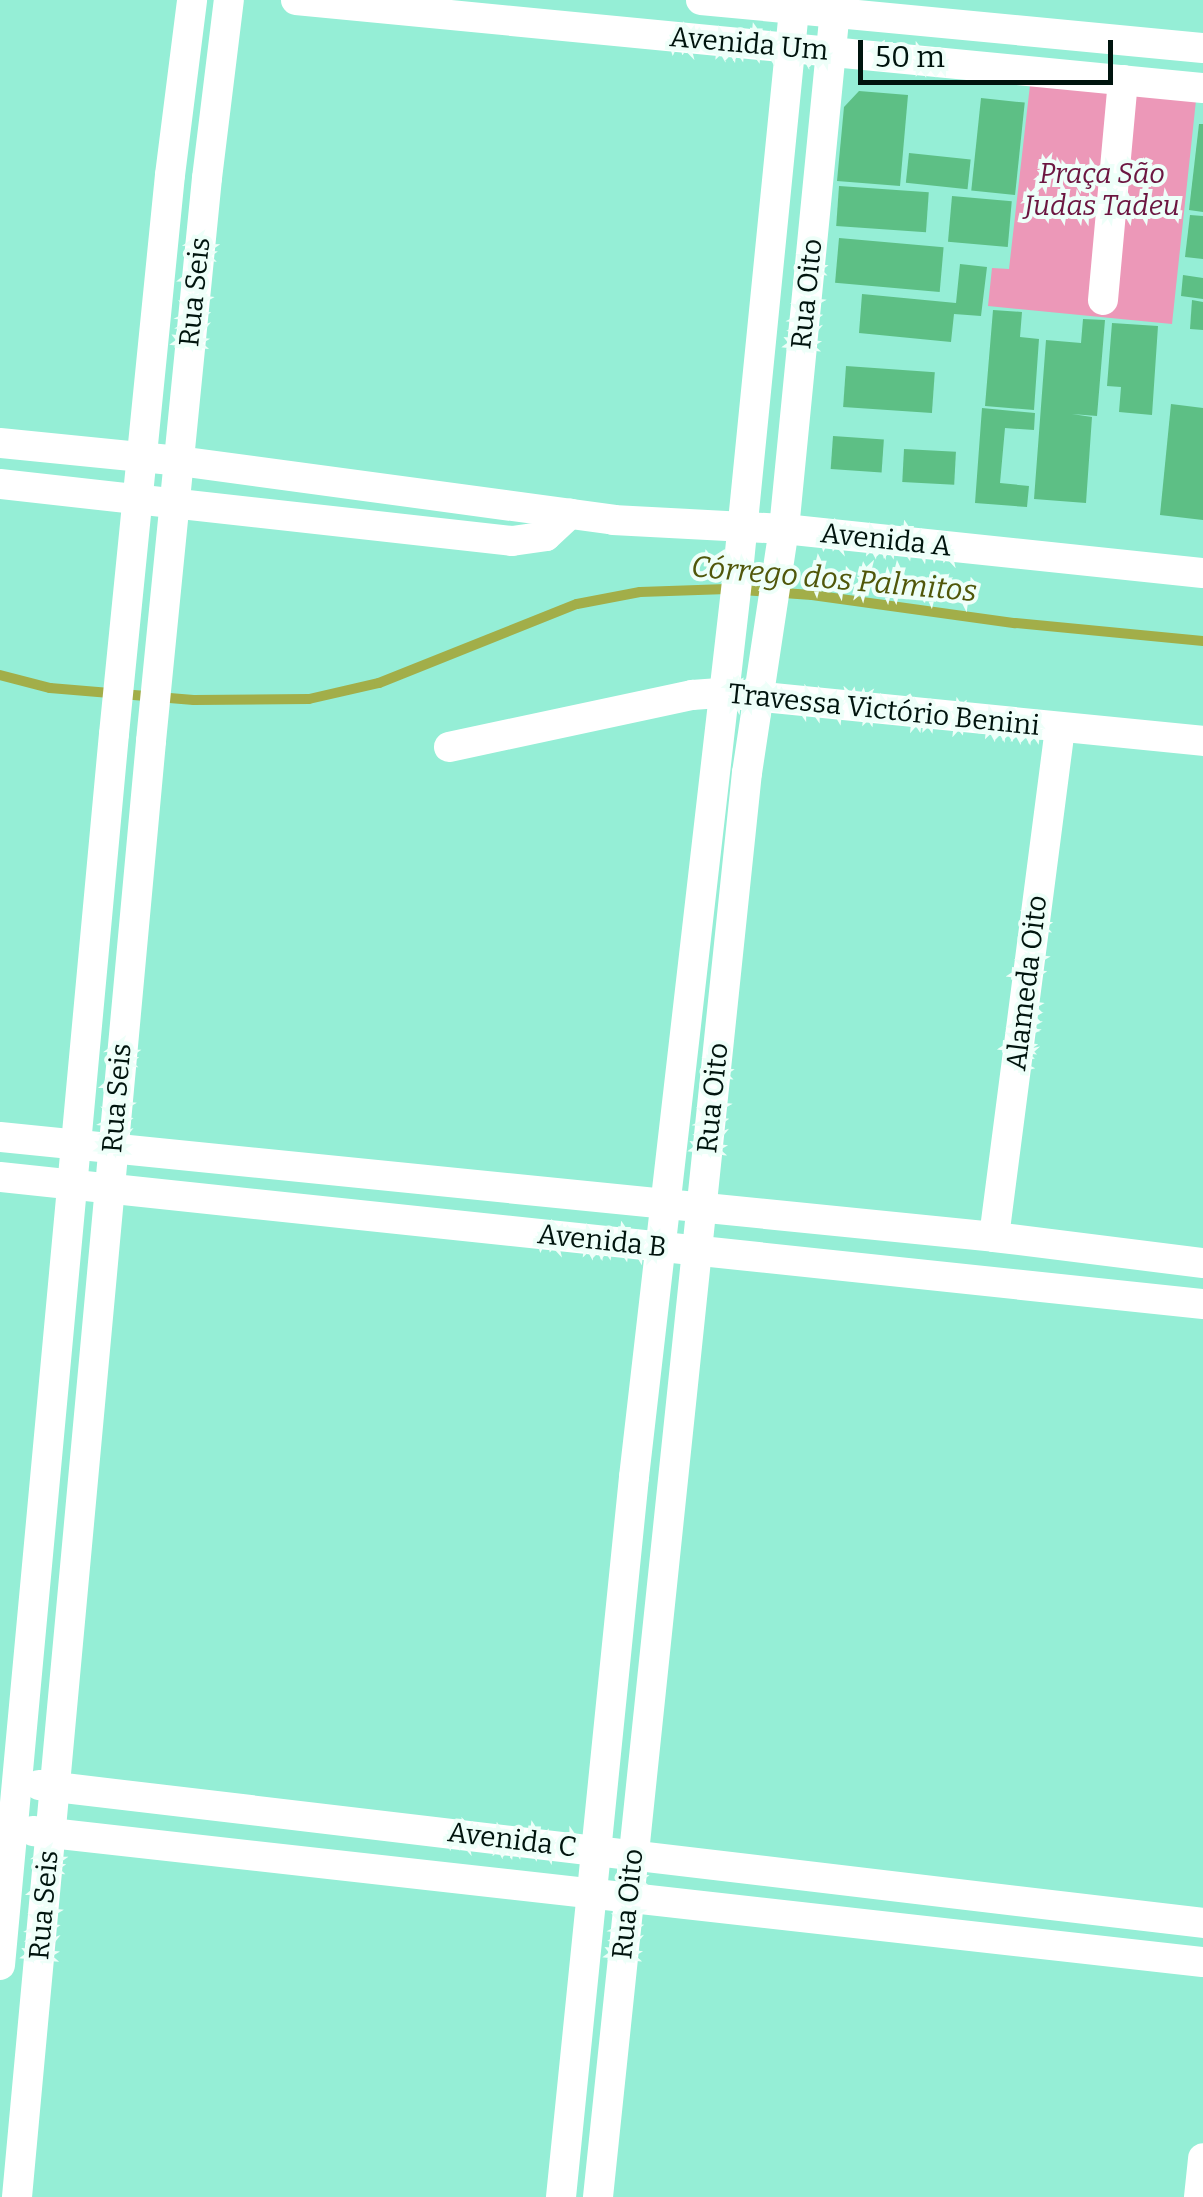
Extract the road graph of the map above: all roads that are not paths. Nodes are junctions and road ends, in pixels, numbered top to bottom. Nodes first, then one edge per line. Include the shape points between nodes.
1 (192, 0) edge
2 (230, 0) edge
3 (296, 0) edge
4 (701, 0) edge
5 (795, 5) edge
6 (835, 8) edge
7 (1203, 48) edge
8 (790, 49) junction
9 (830, 52) junction
10 (1123, 80) junction
11 (1203, 88) edge
12 (1104, 300) dead end
13 (0, 443) edge
14 (142, 458) junction
15 (179, 462) junction
16 (0, 484) edge
17 (138, 500) junction
18 (176, 504) junction
19 (570, 514) junction
20 (742, 529) junction
21 (784, 529) junction
22 (1203, 573) edge
23 (723, 693) junction
24 (759, 694) junction
25 (1060, 728) junction
26 (1203, 741) edge
27 (449, 747) dead end
28 (0, 1137) edge
29 (75, 1146) junction
30 (112, 1150) junction
31 (0, 1178) edge
32 (71, 1186) junction
33 (108, 1191) junction
34 (663, 1204) junction
35 (701, 1207) junction
36 (994, 1237) junction
37 (659, 1247) junction
38 (697, 1250) junction
39 (1203, 1263) edge
40 (1203, 1304) edge
41 (9, 1782) edge
42 (55, 1787) junction
43 (6, 1827) edge
44 (51, 1833) junction
45 (596, 1850) junction
46 (633, 1853) junction
47 (592, 1894) junction
48 (629, 1897) junction
49 (1203, 1923) edge
50 (1203, 1962) edge
51 (0, 1965) edge
52 (1203, 2158) edge
53 (17, 2197) edge
54 (561, 2197) edge
55 (598, 2197) edge
56 (1199, 2197) edge

1 - 14 street, Rua Seis
2 - 15 street, Rua Seis
3 - 8 street, Avenida Um
4 - 5 street, Avenida Um
5 - 6 street, Avenida Um
5 - 8 street, Rua Oito
6 - 7 street, Avenida Um
6 - 9 street, Rua Oito
8 - 9 street, Avenida Um
8 - 20 street, Rua Oito
9 - 10 street, Avenida Um
9 - 21 street, Rua Oito
10 - 11 street, Avenida Um
10 - 12 street
13 - 14 street, Avenida A
14 - 15 street, Avenida A
14 - 17 street, Rua Seis
15 - 18 street, Rua Seis
15 - 19 street, Avenida A
16 - 17 street
17 - 18 street
17 - 29 street, Rua Seis
18 - 19 street via 512,541 546,536
18 - 30 street, Rua Seis
19 - 20 street, Avenida A
20 - 21 street, Avenida A
20 - 23 street, Rua Oito
21 - 22 street, Avenida A
21 - 24 street, Rua Oito
23 - 24 street, Travessa Victório Benini
23 - 27 street, Travessa Victório Benini
23 - 34 street, Rua Oito
24 - 25 street, Travessa Victório Benini
24 - 35 street, Rua Oito
25 - 26 street, Travessa Victório Benini
25 - 36 street, Alameda Oito
28 - 29 street, Avenida B
29 - 30 street, Avenida B
29 - 32 street, Rua Seis
30 - 33 street, Rua Seis
30 - 34 street, Avenida B
31 - 32 street, Avenida B
32 - 33 street, Avenida B
32 - 41 street, Rua Seis
33 - 37 street, Avenida B
33 - 42 street, Rua Seis
34 - 35 street, Avenida B
34 - 37 street, Rua Oito
35 - 36 street, Avenida B
35 - 38 street, Rua Oito
36 - 39 street, Avenida B
37 - 38 street, Avenida B
37 - 45 street, Rua Oito
38 - 40 street, Avenida B
38 - 46 street, Rua Oito
41 - 42 street, Avenida C
41 - 43 street, Rua Seis
42 - 44 street, Rua Seis
42 - 45 street, Avenida C
43 - 44 street, Avenida C
43 - 51 street, Rua Seis
44 - 47 street, Avenida C
44 - 53 street, Rua Seis
45 - 46 street, Avenida C
45 - 47 street, Rua Oito
46 - 48 street, Rua Oito
46 - 49 street, Avenida C
47 - 48 street, Avenida C
47 - 54 street, Rua Oito
48 - 50 street, Avenida C
48 - 55 street, Rua Oito
52 - 56 street

